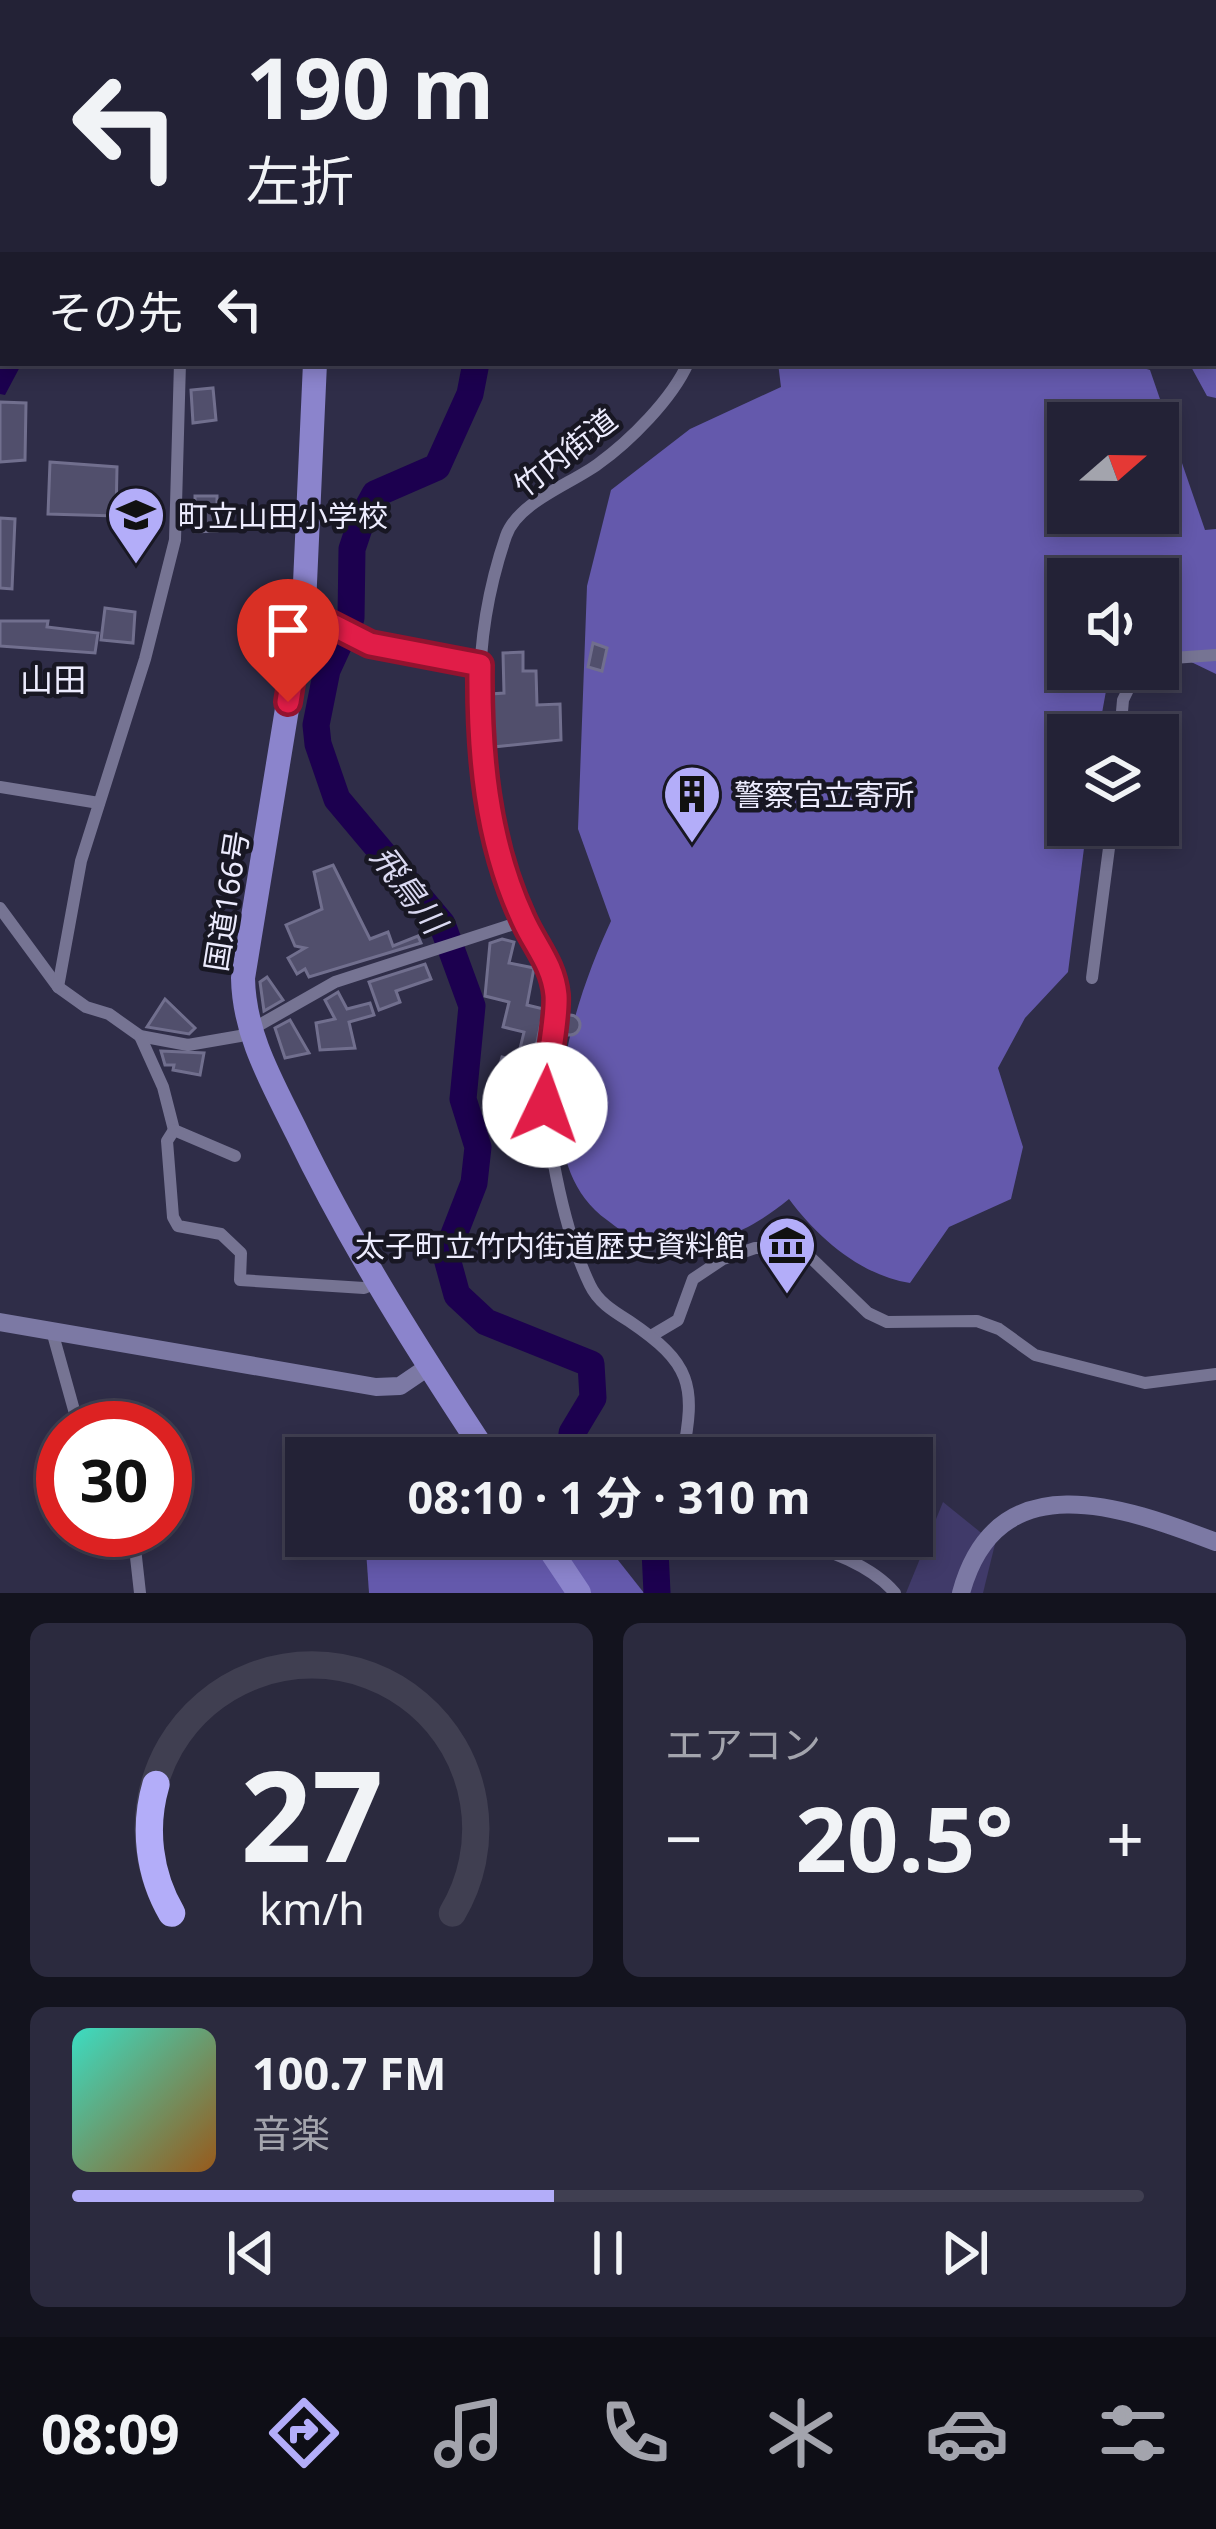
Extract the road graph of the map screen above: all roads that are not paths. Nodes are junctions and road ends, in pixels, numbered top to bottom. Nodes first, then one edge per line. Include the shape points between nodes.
1 (180, 366) edge
2 (315, 366) edge
3 (686, 366) edge
4 (303, 610) junction
5 (1216, 655) edge
6 (1179, 658) edge
7 (480, 665) junction
8 (0, 787) edge
9 (99, 803) junction
10 (1109, 846) edge
11 (0, 908) edge
12 (523, 921) junction
13 (1092, 978) dead end
14 (58, 987) junction
15 (251, 1032) junction
16 (140, 1036) junction
17 (174, 1130) junction
18 (235, 1156) dead end
19 (376, 1283) junction
20 (0, 1322) edge
21 (52, 1330) junction
22 (651, 1336) junction
23 (428, 1367) junction
24 (1216, 1374) edge
25 (72, 1401) edge
26 (476, 1437) edge
27 (684, 1437) edge
28 (1216, 1542) edge
29 (136, 1557) edge
30 (555, 1557) edge
31 (835, 1557) edge
32 (140, 1593) edge
33 (579, 1593) edge
34 (895, 1593) edge
35 (961, 1593) edge

1 - 9 street via 175,540
2 - 4 highway, 国道166号
3 - 7 street, 竹内街道 via 622,445 508,529
4 - 7 street via 356,636
4 - 15 highway, 国道166号 via 243,978
5 - 6 street
7 - 12 street, 竹内街道 via 488,810
8 - 9 street
9 - 14 street via 67,916
10 - 13 street
11 - 14 street
12 - 15 street via 335,982
12 - 22 street, 竹内街道 via 545,955 556,997 545,1060 546,1128 589,1283 604,1305
14 - 16 street
15 - 16 street via 200,1045
15 - 19 highway, 国道166号
16 - 17 street
17 - 18 street
17 - 19 street via 166,1142 173,1217 178,1226 221,1234 241,1253 240,1280
19 - 23 highway, 国道166号
20 - 21 street
21 - 23 street via 376,1387 400,1386
21 - 25 street
22 - 24 street via 678,1321 693,1280 723,1259 788,1248 808,1255 887,1322 977,1322 1035,1355 1145,1383
22 - 27 street, 竹内街道 via 672,1352 688,1382
23 - 26 highway, 国道166号
28 - 35 street via 1094,1503 1017,1515 988,1531
29 - 32 street
30 - 33 highway
31 - 34 street

